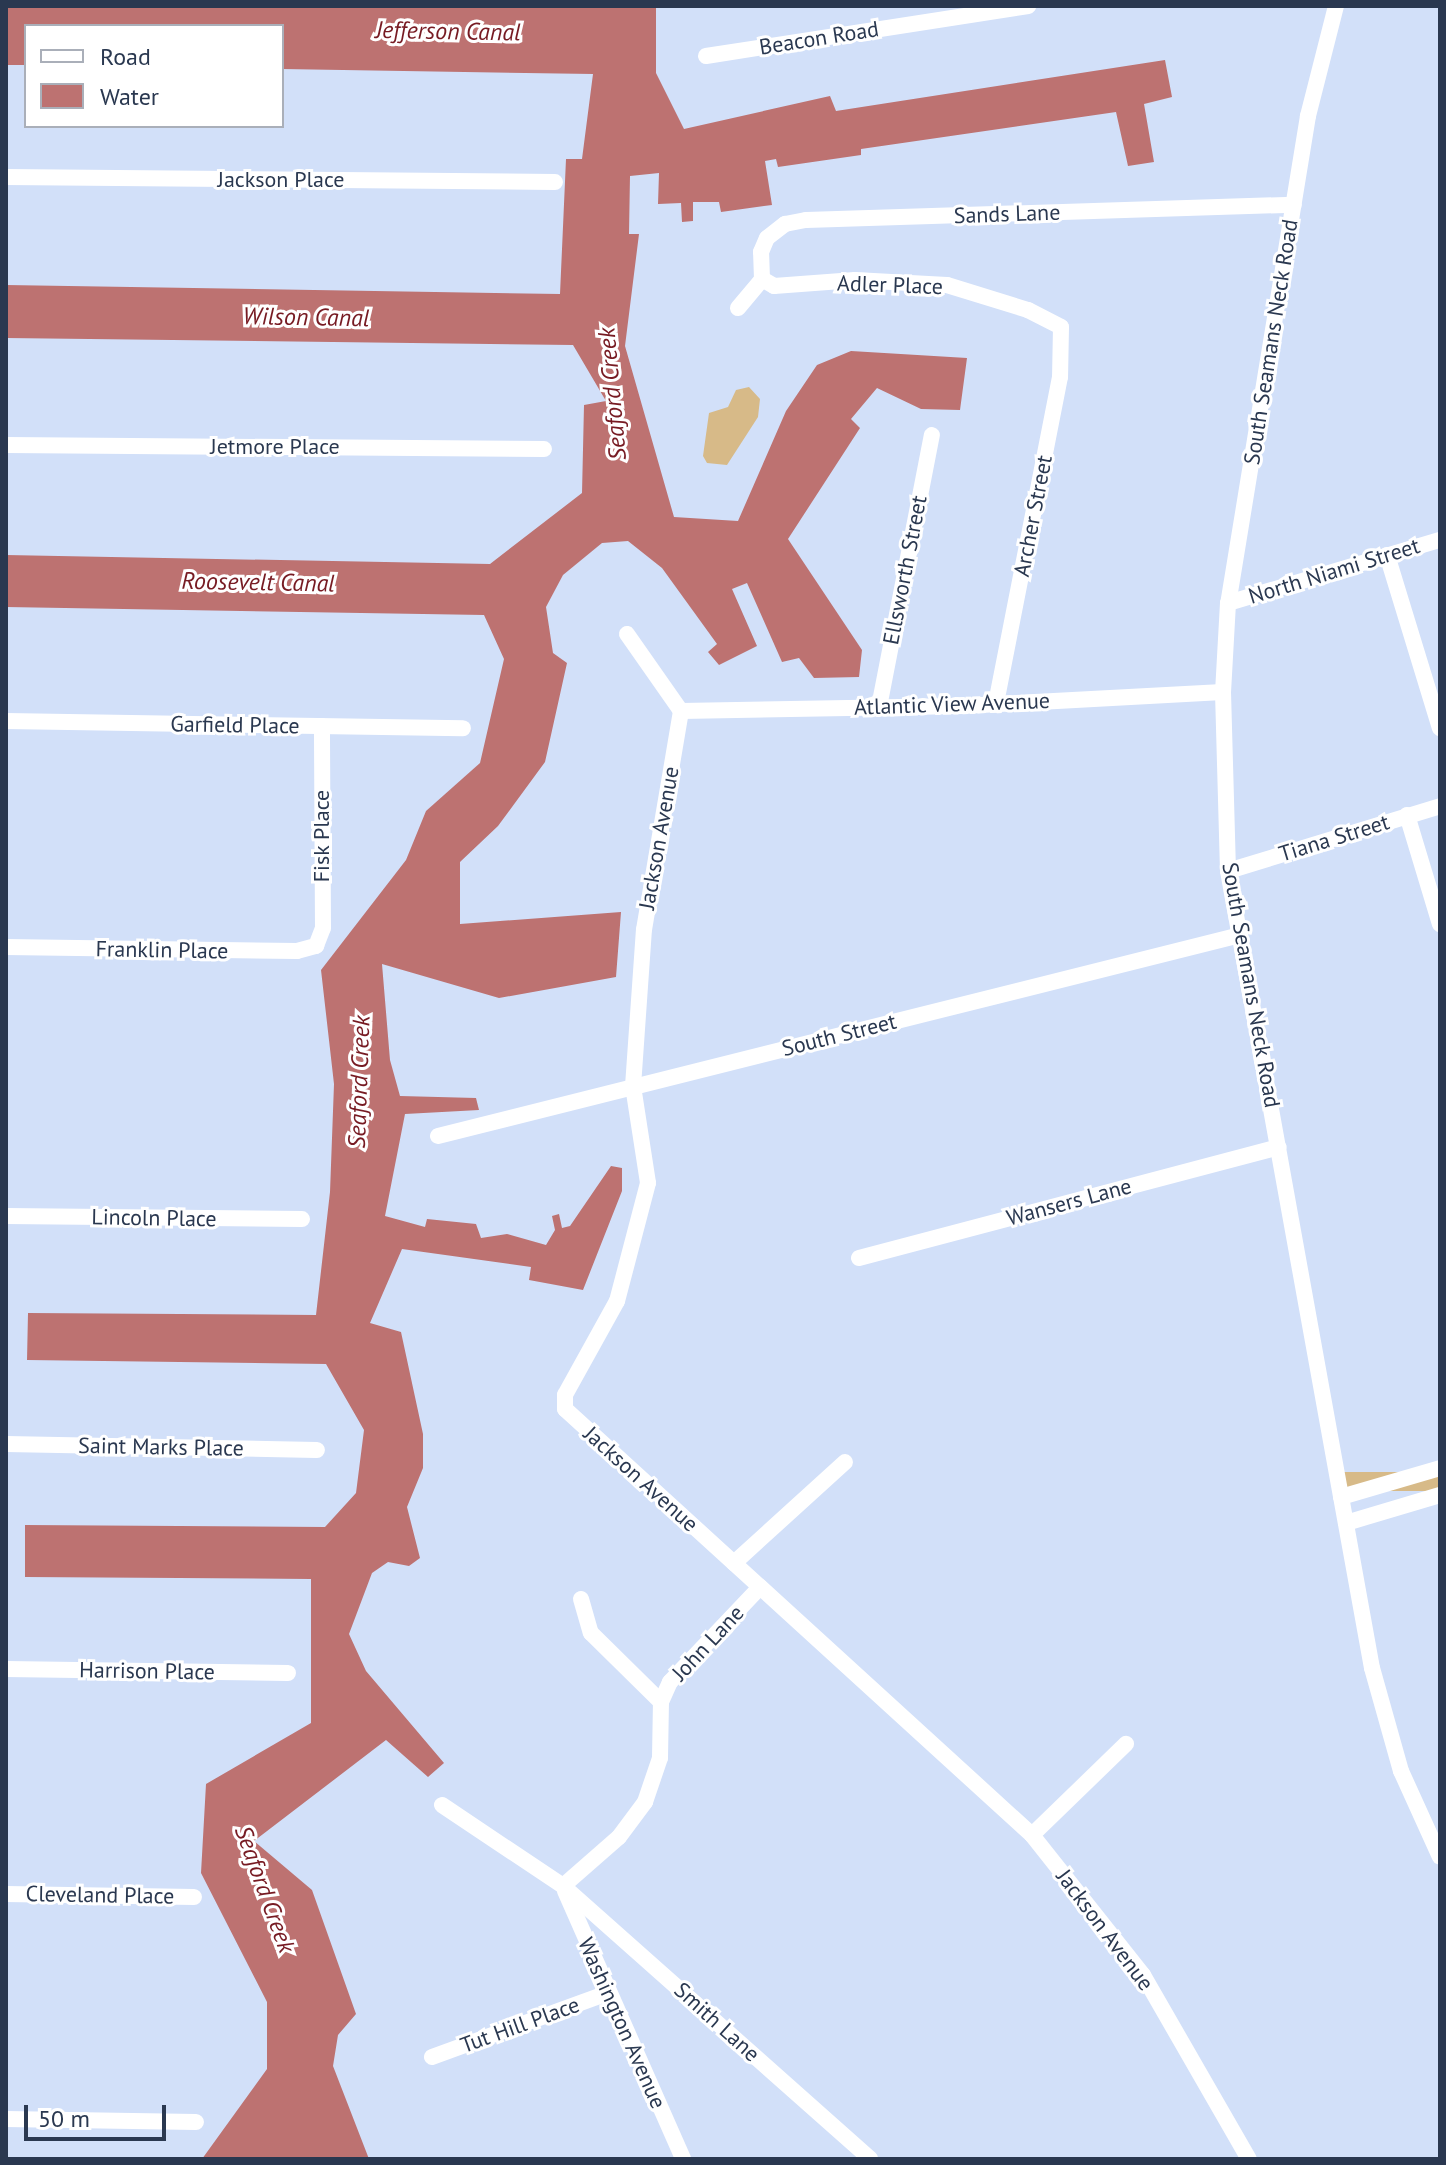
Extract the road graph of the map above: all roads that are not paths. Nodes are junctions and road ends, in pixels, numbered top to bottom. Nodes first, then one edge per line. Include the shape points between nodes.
1 (1028, 6) edge
2 (1336, 6) edge
3 (706, 56) dead end
4 (6, 177) edge
5 (555, 182) dead end
6 (1294, 205) junction
7 (762, 279) junction
8 (738, 308) dead end
9 (1061, 327) joint
10 (932, 435) dead end
11 (6, 445) edge
12 (544, 449) dead end
13 (1440, 540) edge
14 (1387, 555) junction
15 (1228, 603) junction
16 (627, 634) dead end
17 (1223, 692) junction
18 (996, 704) junction
19 (879, 707) junction
20 (681, 711) junction
21 (6, 721) edge
22 (322, 726) junction
23 (463, 728) dead end
24 (1440, 728) edge
25 (1440, 806) edge
26 (1407, 815) junction
27 (1228, 871) junction
28 (1440, 924) edge
29 (1240, 935) junction
30 (316, 946) joint
31 (6, 947) edge
32 (633, 1086) junction
33 (438, 1136) dead end
34 (1279, 1147) junction
35 (6, 1216) edge
36 (302, 1219) dead end
37 (859, 1258) dead end
38 (6, 1444) edge
39 (317, 1450) dead end
40 (845, 1462) dead end
41 (1440, 1468) edge
42 (1440, 1495) edge
43 (1341, 1497) junction
44 (1346, 1523) junction
45 (734, 1563) junction
46 (760, 1587) junction
47 (581, 1599) dead end
48 (6, 1669) edge
49 (288, 1673) dead end
50 (661, 1702) junction
51 (1126, 1744) dead end
52 (442, 1805) dead end
53 (1032, 1835) junction
54 (1440, 1857) edge
55 (563, 1886) junction
56 (6, 1894) edge
57 (194, 1897) dead end
58 (608, 1993) junction
59 (432, 2057) dead end
60 (6, 2119) edge
61 (196, 2122) dead end
62 (683, 2159) edge
63 (870, 2159) edge
64 (1249, 2159) edge

1 - 3 street, Beacon Road
2 - 6 street, South Seamans Neck Road via 1320,52
4 - 5 street, Jackson Place
6 - 7 street, Sands Lane via 806,220 785,224 767,238 761,252
6 - 15 street, South Seamans Neck Road
7 - 8 street
7 - 9 street, Adler Place via 774,286 855,280 947,285 1028,310
9 - 18 street, Archer Street via 1060,377
10 - 19 street, Ellsworth Street
11 - 12 street, Jetmore Place
13 - 14 street, North Niami Street
14 - 15 street, North Niami Street
14 - 24 street
15 - 17 street, South Seamans Neck Road
16 - 20 street
17 - 18 street, Atlantic View Avenue
17 - 27 street, South Seamans Neck Road
18 - 19 street, Atlantic View Avenue
19 - 20 street, Atlantic View Avenue
20 - 32 street, Jackson Avenue via 644,929
21 - 22 street, Garfield Place
22 - 23 street, Garfield Place
22 - 30 street, Fisk Place via 323,928
25 - 26 street, Tiana Street
26 - 27 street, Tiana Street
26 - 28 street
27 - 29 street, South Seamans Neck Road
29 - 32 street, South Street
29 - 34 street, South Seamans Neck Road
30 - 31 street, Franklin Place via 297,951
32 - 33 street, South Street
32 - 45 street, Jackson Avenue via 646,1151 644,1210 617,1301 564,1402 580,1423
34 - 37 street, Wansers Lane
34 - 43 street, South Seamans Neck Road
35 - 36 street, Lincoln Place
38 - 39 street, Saint Marks Place
40 - 45 street
41 - 43 street
42 - 44 street
43 - 44 street, South Seamans Neck Road
44 - 54 street, South Seamans Neck Road via 1372,1668 1401,1771
45 - 46 street, Jackson Avenue
46 - 50 street, John Lane via 670,1682
46 - 53 street, Jackson Avenue
47 - 50 street, John Lane via 591,1633
48 - 49 street, Harrison Place
50 - 55 street, John Lane via 660,1758 645,1802 619,1837
51 - 53 street
52 - 55 street, Smith Lane
53 - 64 street, Jackson Avenue via 1143,1975
55 - 58 street, Washington Avenue
55 - 63 street, Smith Lane
56 - 57 street, Cleveland Place
58 - 59 street, Tut Hill Place
58 - 62 street, Washington Avenue
60 - 61 street

